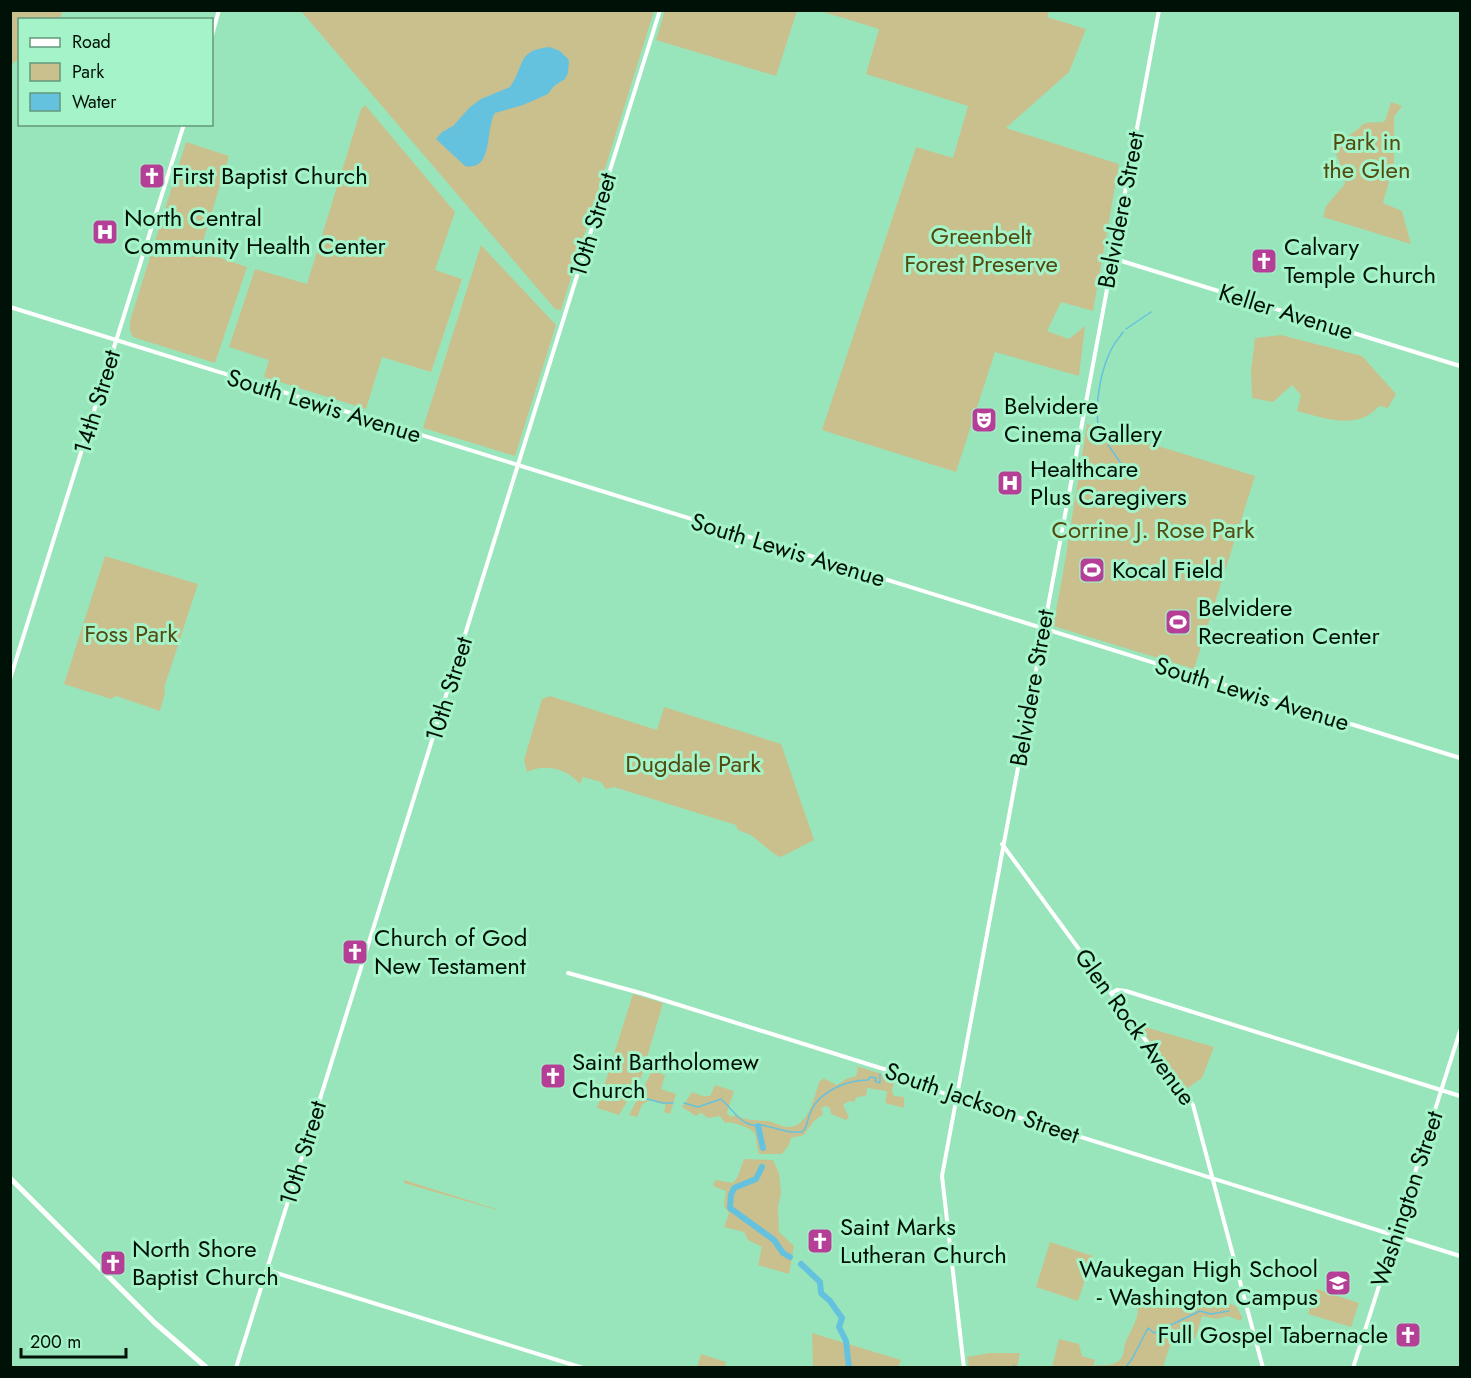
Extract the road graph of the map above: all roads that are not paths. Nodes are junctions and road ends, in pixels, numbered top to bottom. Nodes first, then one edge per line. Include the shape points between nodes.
1 (219, 10) edge
2 (660, 10) edge
3 (1159, 10) edge
4 (213, 31) edge
5 (183, 126) edge
6 (1112, 258) junction
7 (10, 308) edge
8 (116, 341) junction
9 (1461, 366) edge
10 (518, 467) junction
11 (746, 537) junction
12 (736, 546) dead end
13 (1042, 629) junction
14 (10, 679) edge
15 (1461, 758) edge
16 (1002, 844) junction
17 (568, 973) dead end
18 (1111, 993) junction
19 (1461, 1031) edge
20 (1442, 1090) junction
21 (1461, 1096) edge
22 (955, 1098) junction
23 (10, 1178) edge
24 (1213, 1178) junction
25 (1395, 1235) junction
26 (1461, 1256) edge
27 (267, 1270) junction
28 (207, 1368) edge
29 (236, 1368) edge
30 (583, 1368) edge
31 (964, 1368) edge
32 (1263, 1368) edge
33 (1353, 1368) edge

1 - 4 street
2 - 10 street, 10th Street
3 - 6 street, Belvidere Street
5 - 8 street, 14th Street
6 - 9 street, Keller Avenue
6 - 13 street, Belvidere Street
7 - 8 street, South Lewis Avenue
8 - 10 street, South Lewis Avenue
8 - 14 street, 14th Street
10 - 11 street, South Lewis Avenue
10 - 27 street, 10th Street
11 - 12 street
11 - 13 street, South Lewis Avenue
13 - 15 street, South Lewis Avenue
13 - 16 street, Belvidere Street
16 - 18 street, Glen Rock Avenue
16 - 22 street, Belvidere Street
17 - 22 street, South Jackson Street via 859,1061
18 - 20 street via 1125,991
18 - 24 street, Glen Rock Avenue via 1193,1105
19 - 20 street, Washington Street
20 - 21 street
20 - 25 street, Washington Street
22 - 24 street, South Jackson Street
22 - 31 street, Belvidere Street via 941,1181
23 - 28 highway via 155,1323
24 - 25 street, South Jackson Street
24 - 32 street, Glen Rock Avenue
25 - 26 street, South Jackson Street
25 - 33 street, Washington Street
27 - 29 street, 10th Street
27 - 30 street

